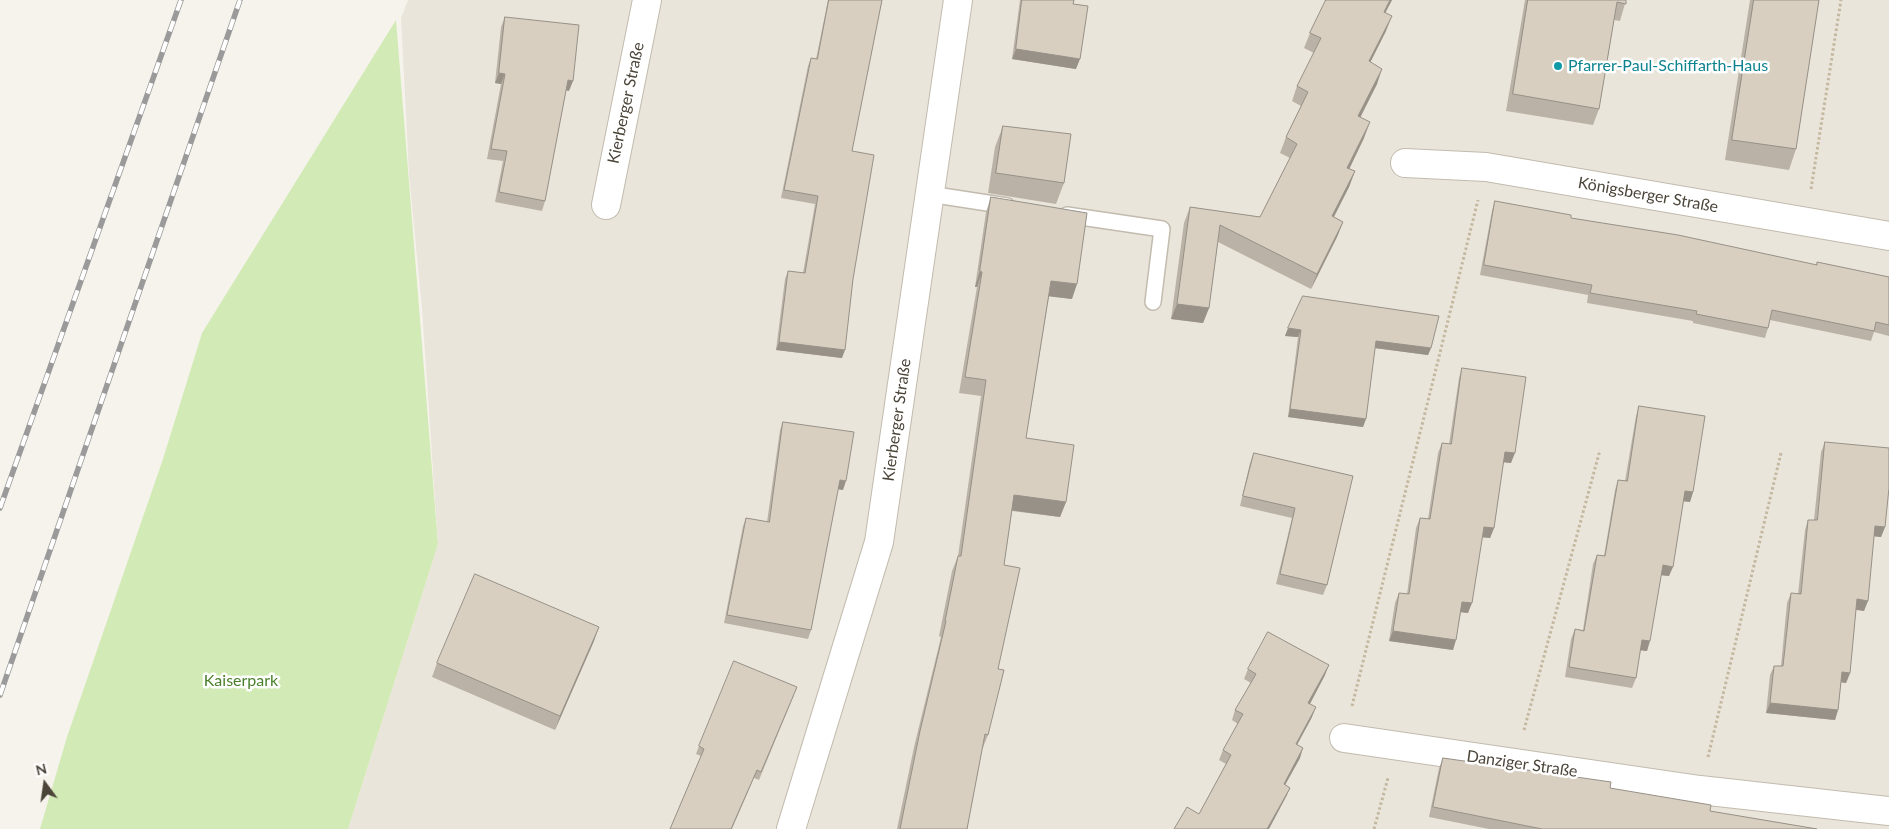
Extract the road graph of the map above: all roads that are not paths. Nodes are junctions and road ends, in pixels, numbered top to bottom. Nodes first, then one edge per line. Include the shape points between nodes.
1 (647, 0) edge
2 (958, 0) edge
3 (1405, 163) dead end
4 (930, 194) junction
5 (606, 205) dead end
6 (1026, 209) edge
7 (1056, 213) edge
8 (1889, 236) edge
9 (1153, 302) dead end
10 (1344, 738) road end
11 (1889, 811) edge
12 (791, 829) edge

1 - 5 street, Kierberger Straße
2 - 4 street, Kierberger Straße
3 - 8 street, Königsberger Straße via 1486,167
4 - 6 lane
4 - 12 street, Kierberger Straße via 879,542
7 - 9 lane via 1162,229
10 - 11 street, Danziger Straße via 1700,790

